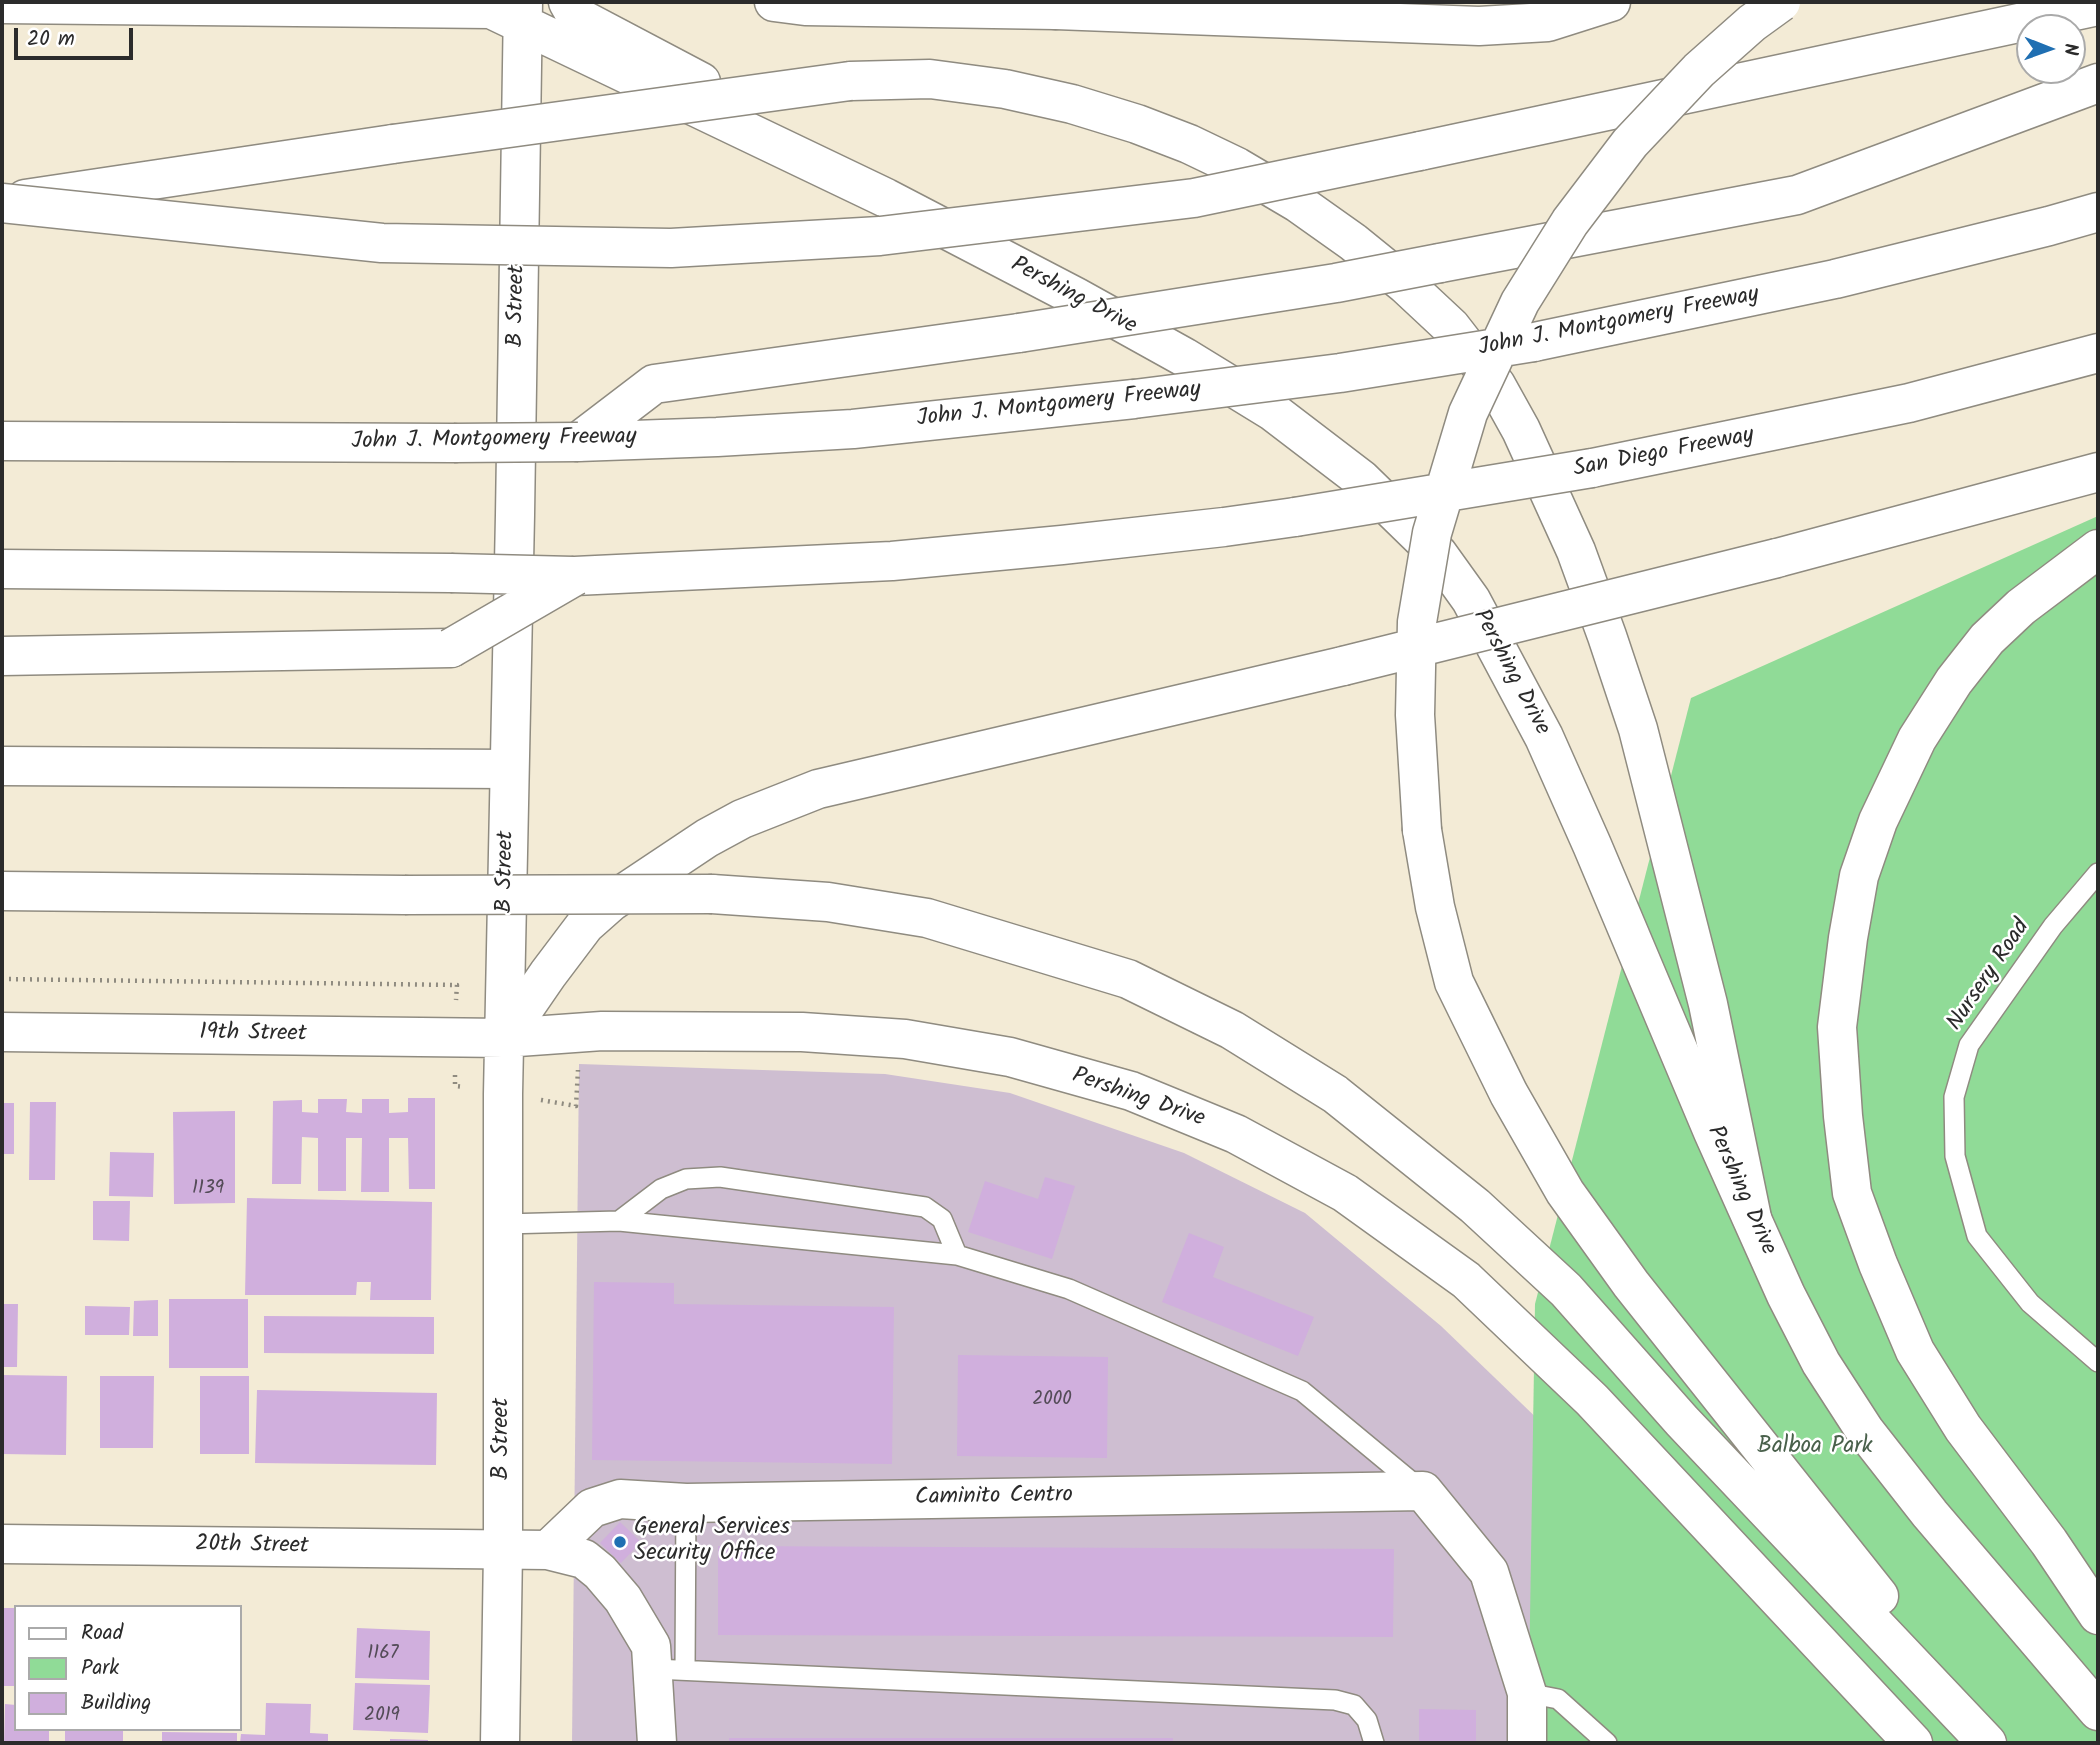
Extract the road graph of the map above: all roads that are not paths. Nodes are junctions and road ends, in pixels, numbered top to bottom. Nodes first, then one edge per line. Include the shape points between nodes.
1 (568, 2) edge
2 (774, 2) edge
3 (1136, 2) edge
4 (1611, 2) edge
5 (1781, 2) edge
6 (2, 4) edge
7 (991, 5) edge
8 (2098, 6) edge
9 (1056, 10) junction
10 (523, 12) edge
11 (2098, 83) edge
12 (886, 198) junction
13 (2, 203) edge
14 (2098, 212) edge
15 (2098, 353) edge
16 (2, 441) edge
17 (578, 442) junction
18 (2098, 472) edge
19 (2098, 549) edge
20 (2, 569) edge
21 (575, 576) junction
22 (2, 656) edge
23 (2, 766) edge
24 (509, 769) junction
25 (2098, 873) edge
26 (2, 891) edge
27 (2, 1032) edge
28 (504, 1038) junction
29 (1752, 1218) junction
30 (619, 1221) junction
31 (504, 1224) junction
32 (957, 1255) junction
33 (2098, 1362) edge
34 (1423, 1491) junction
35 (687, 1503) junction
36 (2, 1544) edge
37 (503, 1550) junction
38 (548, 1550) junction
39 (2098, 1615) edge
40 (669, 1670) junction
41 (1527, 1693) junction
42 (2098, 1711) edge
43 (500, 1743) edge
44 (657, 1743) edge
45 (1374, 1743) edge
46 (1527, 1743) edge
47 (1607, 1743) edge
48 (1913, 1743) edge
49 (1987, 1743) edge
50 (2000, 1743) edge

1 - 12 main road via 576,16 818,142
2 - 7 main road via 805,6
3 - 9 main road
4 - 9 main road via 1548,22 1479,26
5 - 50 main road, bridge via 1699,70 1630,143 1570,222 1520,302 1468,413 1432,533 1417,622 1415,715 1422,830 1454,982 1509,1094 1565,1192 1630,1284
6 - 10 main road, Pershing Drive
7 - 9 main road
8 - 13 main road, bridge via 1194,198 880,236 671,248 382,243
10 - 12 main road, Pershing Drive
10 - 24 main road, B Street
11 - 17 main road, bridge via 1797,195 1336,283 654,384
12 - 29 main road, Pershing Drive via 1088,303 1272,411 1361,479 1438,554 1471,600 1544,737
13 - 29 main road, bridge via 850,81 930,79 1005,89 1136,124 1237,167 1298,203 1406,285 1451,327 1496,385 1521,430 1576,551 1637,729 1708,1004
14 - 17 main road, John J. Montgomery Freeway, bridge via 1835,279 1534,342 1340,373 853,429
15 - 21 main road, San Diego Freeway, bridge via 1909,403 1592,468 1295,517 892,561
16 - 17 main road, John J. Montgomery Freeway, bridge
18 - 28 main road, bridge via 1343,666 818,789 742,819 622,895 585,925
19 - 39 main road via 1987,639 1917,739 1878,821 1859,876 1837,1027 1852,1193 1915,1351 1963,1428
20 - 21 main road, bridge
21 - 22 main road, bridge via 451,648
23 - 24 main road
24 - 28 main road, B Street
25 - 33 lane, Nursery Road via 2053,926 1969,1045 1954,1097 1955,1156 1977,1236 2030,1303
26 - 49 main road, bridge via 712,894 828,902 927,918 1128,979 1231,1030 1335,1094 1475,1206 1566,1290 1682,1421
27 - 28 main road, 19th Street
28 - 31 main road, B Street
28 - 48 main road, Pershing Drive via 602,1031 802,1032 905,1039 1010,1057 1118,1087 1236,1134 1345,1193 1466,1280 1592,1400
29 - 42 main road, Pershing Drive via 1821,1363 1865,1431
30 - 31 lane
30 - 32 lane
30 - 32 lane via 662,1189 685,1179 720,1177 925,1207 942,1219
31 - 37 main road, B Street
32 - 34 lane via 1069,1289 1302,1391
34 - 35 main road, Caminito Centro
34 - 41 main road via 1489,1572
35 - 38 main road, Caminito Centro via 620,1499 592,1508
35 - 40 lane
36 - 37 main road, 20th Street
37 - 38 main road, 20th Street
37 - 43 main road, B Street
38 - 40 main road via 584,1559 600,1572
40 - 44 main road
40 - 45 lane via 1335,1700 1354,1705 1367,1720
41 - 46 main road
41 - 47 lane via 1558,1699

